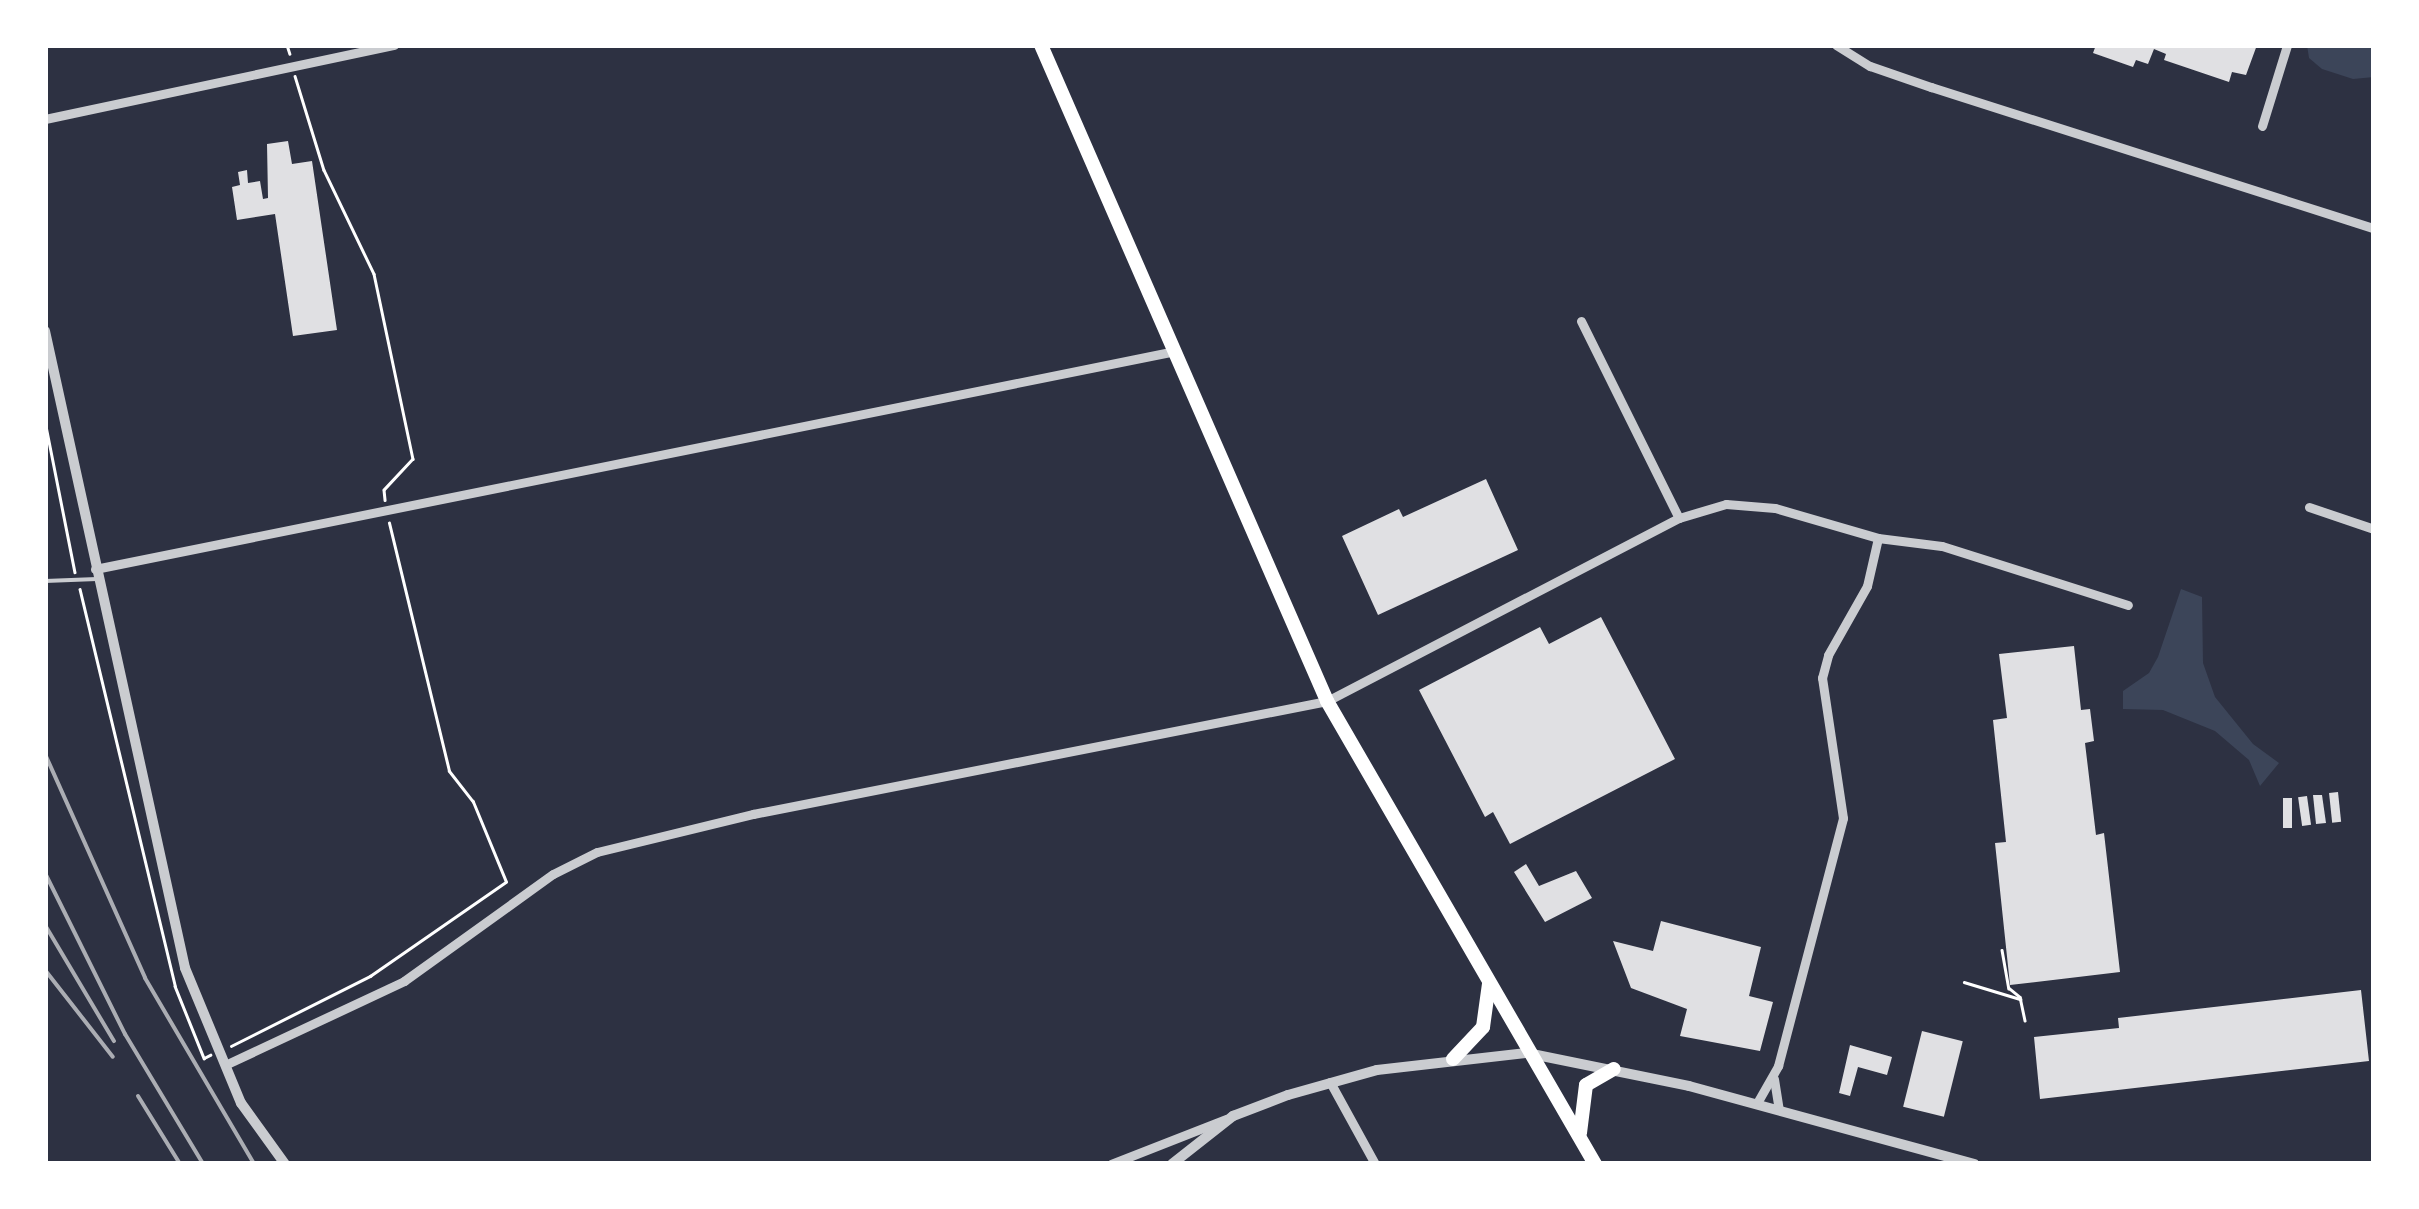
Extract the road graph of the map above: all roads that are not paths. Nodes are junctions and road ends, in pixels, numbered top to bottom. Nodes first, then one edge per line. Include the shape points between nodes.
1 (394, 45) edge
2 (1042, 45) edge
3 (1836, 45) edge
4 (2288, 45) edge
5 (45, 119) edge
6 (2262, 126) dead end
7 (2374, 228) edge
8 (1581, 321) dead end
9 (45, 331) edge
10 (1178, 350) junction
11 (2309, 507) dead end
12 (1679, 518) junction
13 (2374, 529) edge
14 (1878, 538) junction
15 (96, 574) junction
16 (45, 581) edge
17 (2128, 605) dead end
18 (1326, 701) junction
19 (1489, 984) junction
20 (1527, 1053) junction
21 (1453, 1059) junction
22 (225, 1065) junction
23 (1614, 1070) junction
24 (1774, 1079) junction
25 (1330, 1082) junction
26 (1757, 1103) junction
27 (1779, 1109) junction
28 (1233, 1116) junction
29 (1585, 1148) junction
30 (284, 1164) edge
31 (1111, 1164) edge
32 (1172, 1164) edge
33 (1374, 1164) edge
34 (1595, 1164) edge
35 (1975, 1164) edge

1 - 5 street
2 - 10 highway
3 - 7 street via 1870,66
4 - 6 street
8 - 12 street
9 - 15 street
10 - 15 street
10 - 18 highway
11 - 13 street
12 - 14 street via 1726,504 1753,505
12 - 18 street
14 - 17 street via 1972,554
14 - 24 street via 1867,586 1822,678 1843,818
15 - 16 lane
15 - 22 street via 185,968
18 - 19 highway
18 - 22 street via 753,814 597,852 554,874 404,981
19 - 20 highway
19 - 21 highway via 1483,1026
20 - 21 street
20 - 23 street
20 - 29 highway
21 - 25 street
22 - 30 street via 241,1103
23 - 26 street
23 - 29 highway via 1586,1085 1577,1126
24 - 26 street
24 - 27 street
25 - 28 street
25 - 33 street
26 - 27 street
27 - 35 street
28 - 31 street
28 - 32 street
29 - 34 highway

